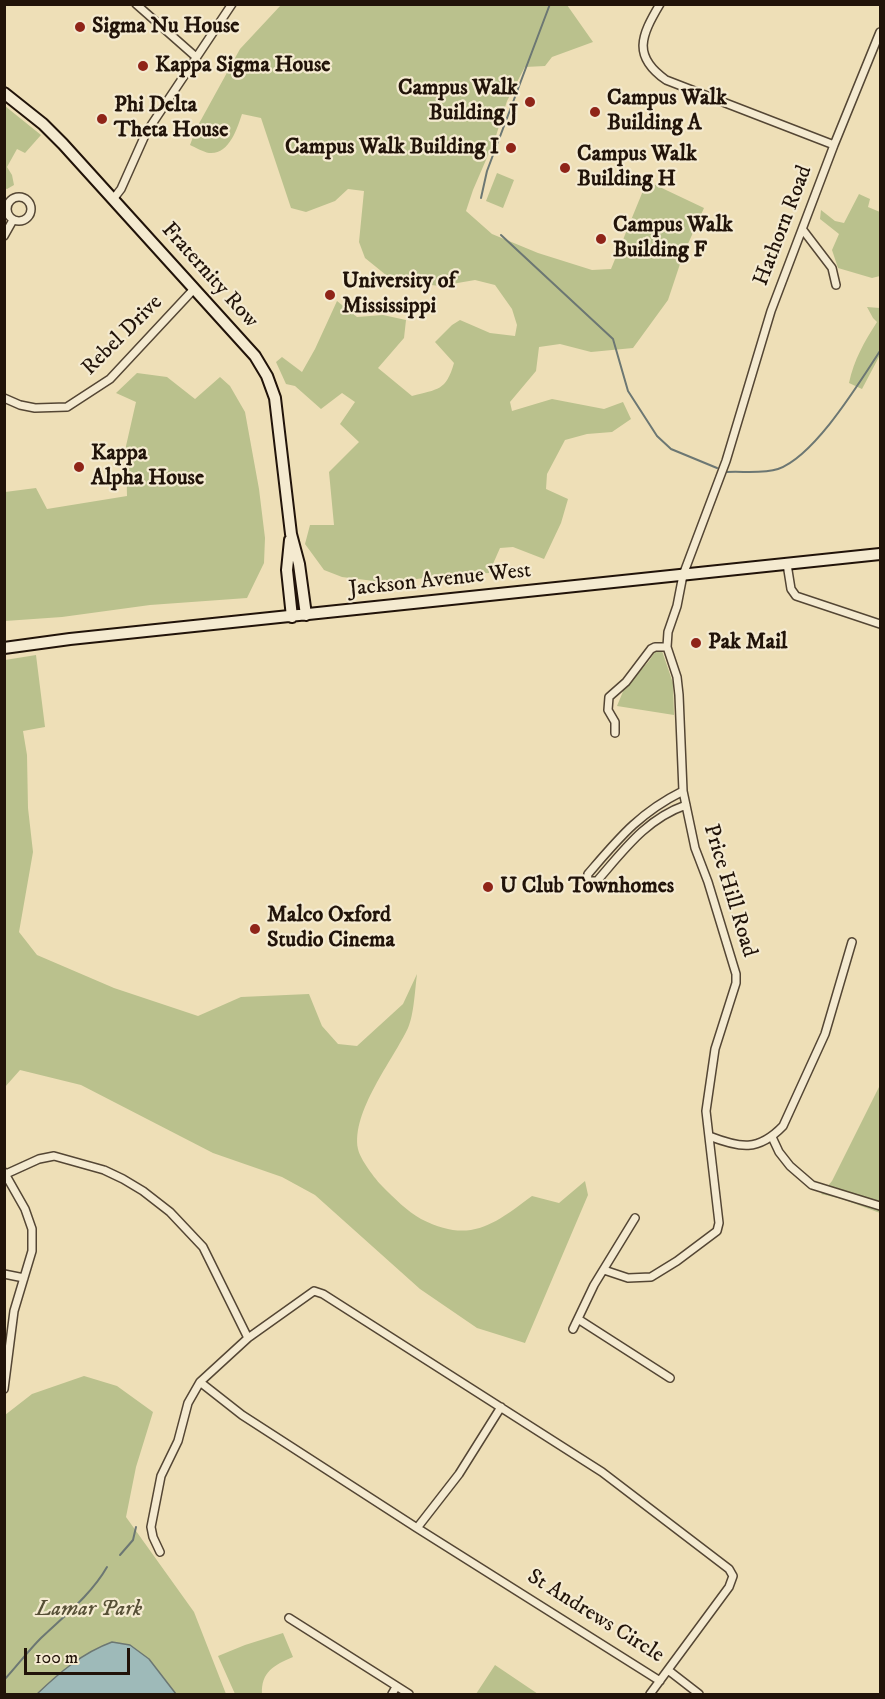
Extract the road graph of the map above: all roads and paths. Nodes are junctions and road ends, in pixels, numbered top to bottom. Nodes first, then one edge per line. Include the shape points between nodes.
1 (136, 4) edge
2 (232, 4) edge
3 (660, 4) edge
4 (880, 32) edge
5 (196, 57) junction
6 (4, 93) edge
7 (834, 145) junction
8 (114, 198) junction
9 (7, 203) edge
10 (13, 220) junction
11 (803, 230) junction
12 (4, 236) edge
13 (836, 285) dead end
14 (194, 288) junction
15 (4, 398) edge
16 (291, 534) junction
17 (880, 554) edge
18 (787, 564) junction
19 (683, 575) junction
20 (306, 615) junction
21 (292, 617) junction
22 (880, 624) edge
23 (667, 647) junction
24 (4, 648) edge
25 (615, 733) dead end
26 (683, 791) junction
27 (686, 805) junction
28 (852, 942) dead end
29 (709, 1136) junction
30 (772, 1137) junction
31 (5, 1173) edge
32 (880, 1206) edge
33 (635, 1218) dead end
34 (604, 1270) junction
35 (4, 1274) edge
36 (24, 1278) junction
37 (578, 1319) junction
38 (573, 1329) dead end
39 (248, 1338) junction
40 (670, 1378) dead end
41 (200, 1382) junction
42 (4, 1389) edge
43 (501, 1407) junction
44 (417, 1528) junction
45 (160, 1552) dead end
46 (289, 1618) dead end
47 (668, 1670) junction
48 (660, 1681) junction
49 (396, 1687) junction
50 (392, 1695) edge
51 (409, 1695) edge
52 (650, 1695) edge
53 (699, 1695) edge

1 - 5 street
2 - 5 street
3 - 7 street, Hathorn Road via 642,47 653,71 666,80
4 - 7 street
5 - 8 street via 147,133
6 - 8 main road, Fraternity Row via 43,124
7 - 11 street, Hathorn Road
8 - 14 main road, Fraternity Row
9 - 10 street
9 - 10 street via 20,197 31,207 25,220
10 - 12 street
11 - 13 street via 832,268
11 - 19 street, Hathorn Road via 771,311 726,461
14 - 15 street, Rebel Drive via 110,379 67,407 35,408
14 - 16 main road, Fraternity Row via 241,339 267,376 275,398
16 - 20 main road, Fraternity Row
16 - 21 main road, Fraternity Row via 287,570
17 - 18 main road, Jackson Avenue West
18 - 19 main road, Jackson Avenue West
18 - 22 street via 796,596
19 - 20 main road, Jackson Avenue West
19 - 23 street, Price Hill Road
20 - 21 main road, Jackson Avenue West
21 - 24 main road, Jackson Avenue West
23 - 25 street via 651,649 609,697 608,710 615,722
23 - 26 street, Price Hill Road via 680,695
26 - 27 street, Price Hill Road
26 - 27 street via 661,802 626,830 588,874 587,881 597,881 656,818
27 - 29 street, Price Hill Road via 695,848 736,974 712,1064 706,1112
28 - 30 street via 825,1034 783,1126
29 - 30 street via 747,1146
29 - 34 street, Price Hill Road via 717,1231 651,1276 628,1278
30 - 32 street via 790,1166 812,1185
31 - 36 street via 26,1209 32,1229 32,1251
31 - 39 street via 54,1156 104,1170 143,1191 170,1212 203,1247
33 - 34 street
34 - 37 street
35 - 36 street
36 - 42 street via 14,1311
37 - 38 street
37 - 40 street
39 - 41 street, St Andrews Circle
39 - 43 street, St Andrews Circle via 314,1291
41 - 44 street, St Andrews Circle via 242,1415
41 - 45 street via 188,1403 178,1441 161,1476 151,1527
43 - 44 street via 459,1474
43 - 47 street, St Andrews Circle via 602,1472 729,1569 733,1576 729,1587
44 - 48 street, St Andrews Circle
46 - 49 street
47 - 48 street, St Andrews Circle
47 - 53 street
48 - 52 street
49 - 50 street
49 - 51 street

